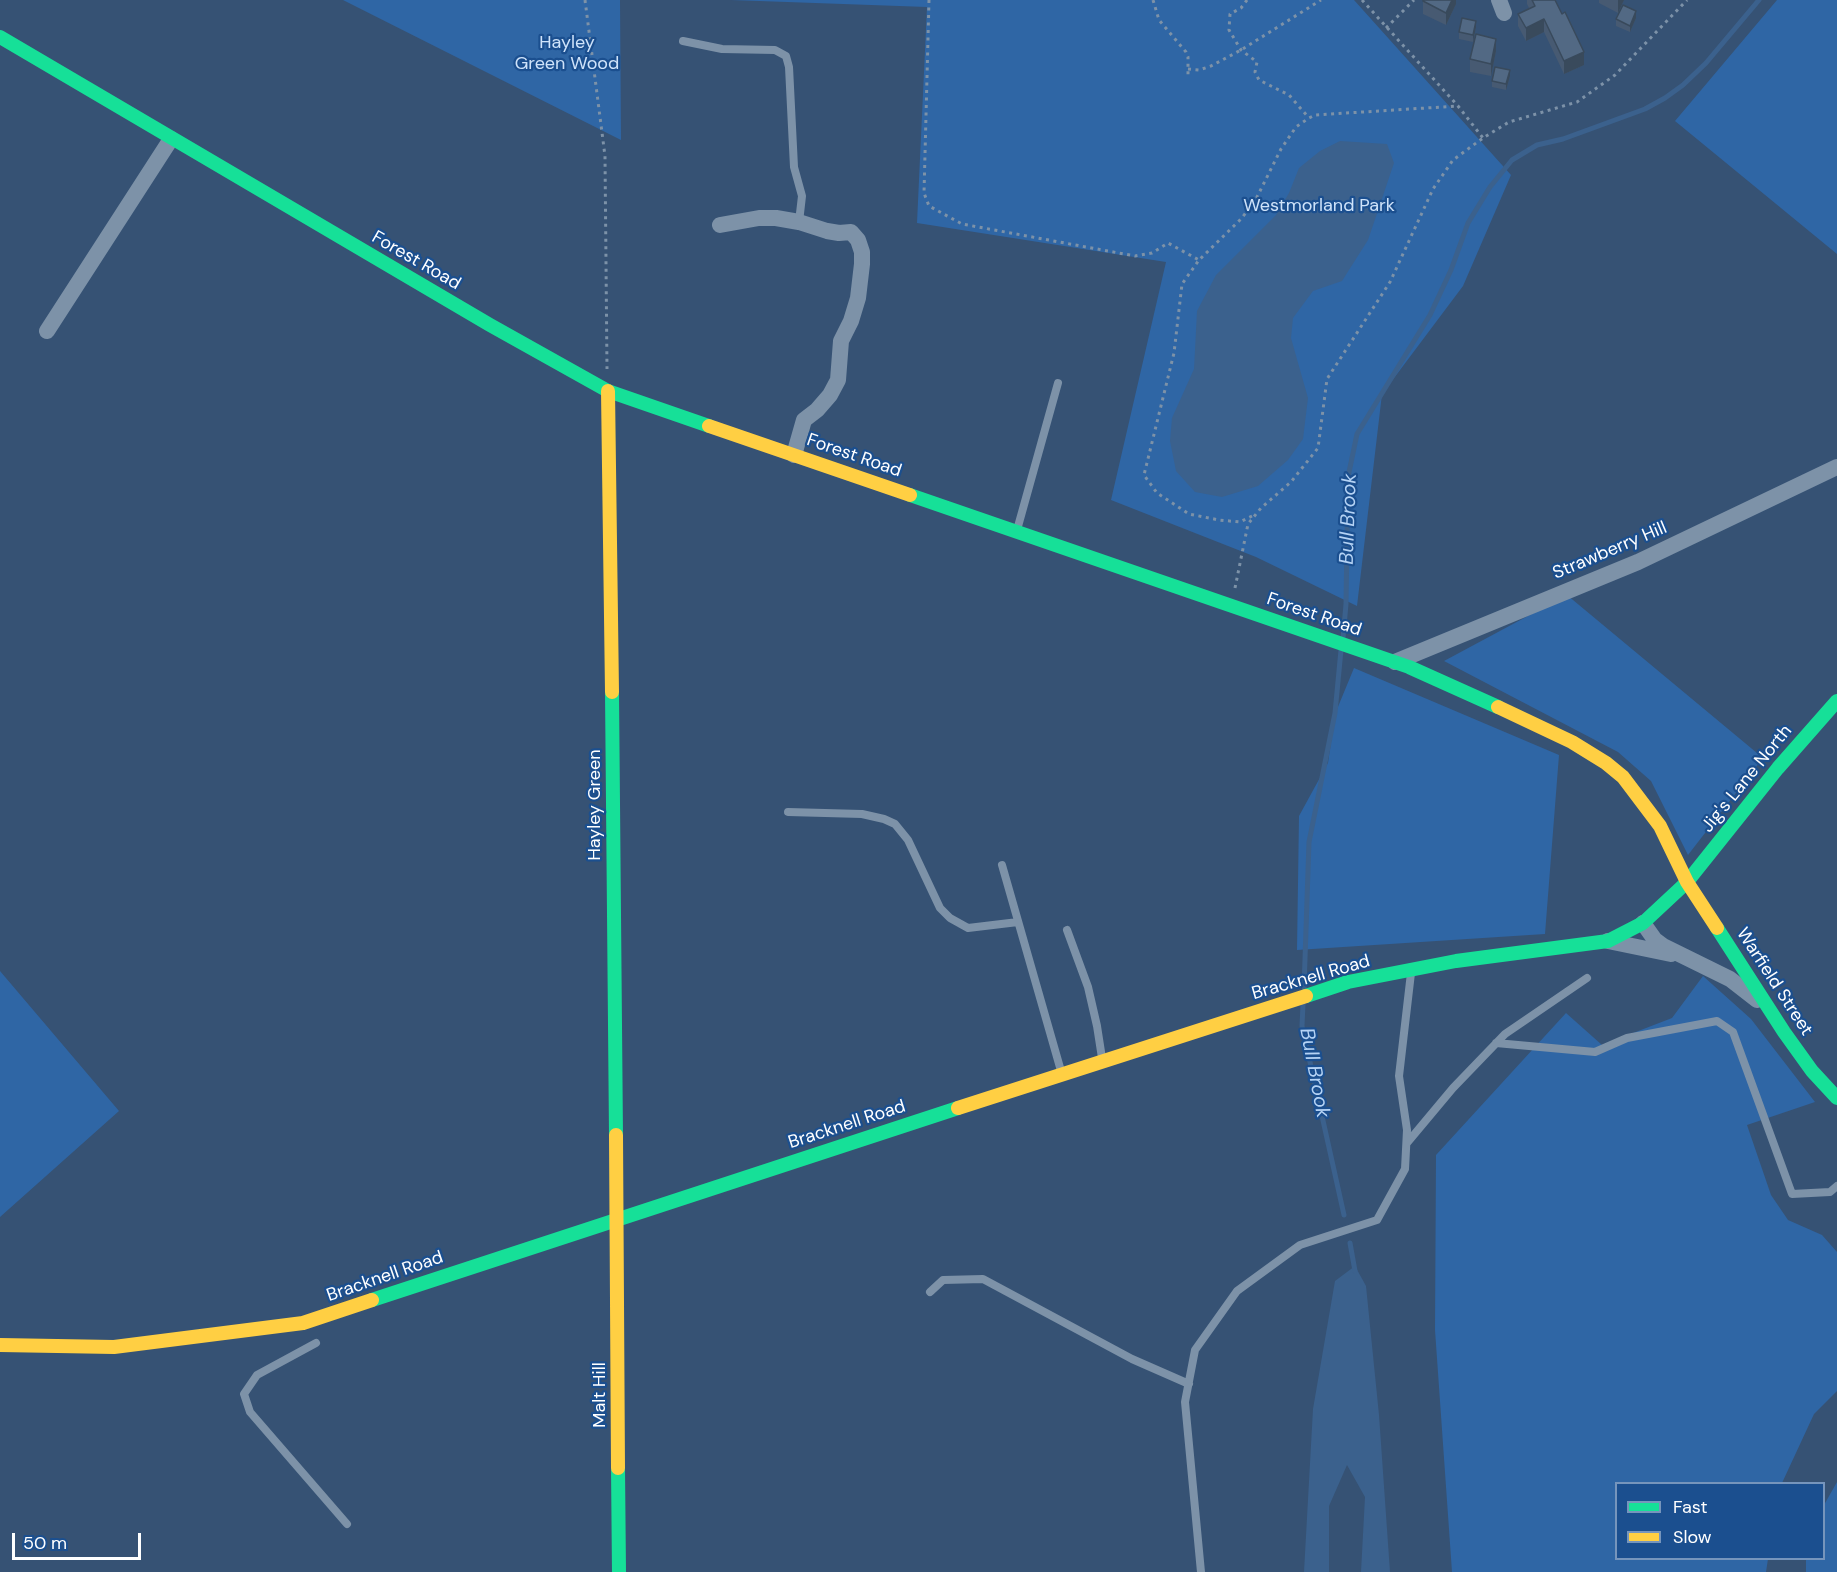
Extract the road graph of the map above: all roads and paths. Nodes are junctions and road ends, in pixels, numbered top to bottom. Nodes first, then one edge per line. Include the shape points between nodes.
1 (585, 0) edge
2 (929, 0) edge
3 (1153, 0) edge
4 (1248, 0) edge
5 (1321, 0) edge
6 (1362, 0) edge
7 (1414, 0) edge
8 (1687, 0) edge
9 (1386, 28) junction
10 (0, 37) edge
11 (683, 41) dead end
12 (1241, 50) junction
13 (1188, 69) junction
14 (1188, 76) dead end
15 (1458, 106) junction
16 (1309, 118) junction
17 (1483, 138) junction
18 (171, 139) junction
19 (799, 222) junction
20 (720, 225) dead end
21 (1199, 260) junction
22 (47, 331) dead end
23 (1058, 383) dead end
24 (608, 392) junction
25 (794, 455) junction
26 (1837, 467) edge
27 (1254, 516) junction
28 (1017, 531) junction
29 (1231, 605) junction
30 (1395, 662) junction
31 (1837, 701) edge
32 (788, 812) dead end
33 (1002, 866) dead end
34 (1687, 882) junction
35 (1018, 922) junction
36 (1643, 923) junction
37 (1067, 930) dead end
38 (1608, 941) junction
39 (1683, 957) junction
40 (1411, 970) junction
41 (1587, 978) dead end
42 (1775, 1017) junction
43 (1496, 1043) junction
44 (1102, 1062) junction
45 (1062, 1075) junction
46 (1837, 1098) edge
47 (1406, 1143) junction
48 (1837, 1186) edge
49 (616, 1219) junction
50 (930, 1292) dead end
51 (316, 1343) dead end
52 (0, 1345) edge
53 (1189, 1384) junction
54 (347, 1524) dead end
55 (619, 1572) edge
56 (1201, 1572) edge

1 - 24 path via 605,156
2 - 21 path via 924,193 929,207 962,224 1136,256 1152,254 1168,243
3 - 13 path via 1159,20 1186,52
4 - 12 path via 1230,15 1228,22
5 - 12 path
6 - 9 path
7 - 9 path
8 - 17 path via 1615,75 1577,102 1509,122
9 - 15 path
10 - 18 main road, Forest Road
11 - 19 lane via 722,49 775,50 786,56 794,167 802,196
12 - 13 path via 1211,66
12 - 16 path via 1257,62 1255,72 1260,80 1289,95
13 - 14 path
15 - 16 path
15 - 17 path
16 - 21 path via 1296,127 1286,142 1255,201
17 - 27 path via 1453,160 1433,189 1390,282 1327,379 1318,448 1291,482
18 - 22 street
18 - 24 main road, Forest Road
19 - 20 street via 759,218
19 - 25 street via 827,231 851,232 858,240 862,264 858,298 841,340 838,380 830,395 804,420
21 - 27 path via 1182,284 1174,353 1144,475 1156,494 1189,514 1240,522
23 - 28 lane
24 - 25 main road, Forest Road
24 - 49 main road, Hayley Green
25 - 28 main road, Forest Road
26 - 30 street, Strawberry Hill via 1638,562
27 - 29 path via 1248,524
28 - 29 main road, Forest Road
29 - 30 main road, Forest Road
30 - 34 main road, Forest Road via 1542,726 1606,763 1623,777 1660,826
31 - 34 main road, Jig's Lane North
32 - 35 lane via 862,814 884,819 908,840 940,909 951,918 968,928
33 - 35 lane
34 - 36 main road, Bracknell Road
34 - 42 main road, Warfield Street
35 - 45 lane
36 - 38 main road, Bracknell Road
36 - 39 street via 1655,940
37 - 44 lane via 1088,987
38 - 39 street
38 - 40 main road, Bracknell Road
39 - 42 street via 1730,979
40 - 44 main road, Bracknell Road via 1348,982
40 - 47 lane via 1399,1076
41 - 43 lane
42 - 46 main road, Warfield Street via 1812,1071
43 - 47 lane
43 - 48 lane via 1594,1052 1627,1038 1718,1021 1733,1032 1792,1194 1830,1192
44 - 45 main road, Bracknell Road
45 - 49 main road, Bracknell Road
47 - 53 lane via 1405,1169 1377,1220 1300,1245 1237,1291 1194,1350
49 - 52 main road, Bracknell Road via 303,1323 114,1347
49 - 55 main road, Malt Hill
50 - 53 lane via 943,1280 983,1279 1132,1359
51 - 54 lane via 257,1375 244,1394 250,1412
53 - 56 lane via 1185,1402

